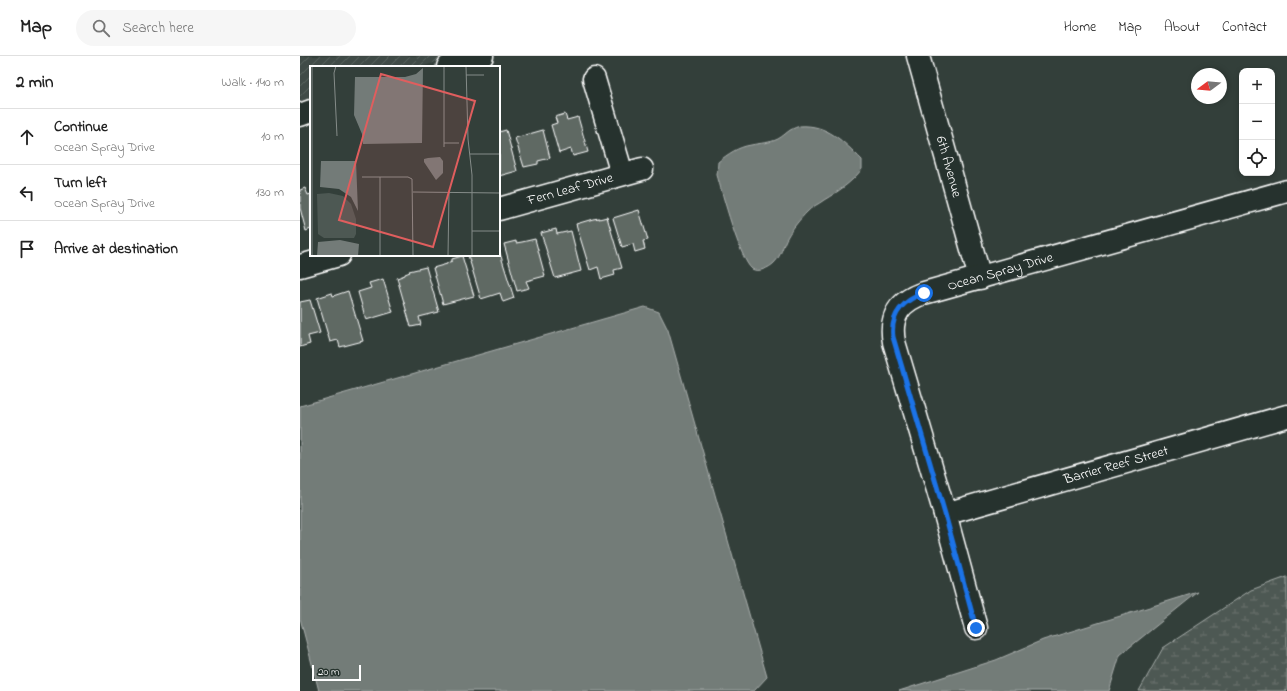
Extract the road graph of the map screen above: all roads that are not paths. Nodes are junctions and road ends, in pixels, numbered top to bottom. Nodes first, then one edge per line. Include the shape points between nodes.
1 (482, 56) edge
2 (919, 56) edge
3 (451, 66) edge
4 (594, 79) dead end
5 (310, 111) edge
6 (300, 115) edge
7 (1287, 191) edge
8 (500, 209) edge
9 (335, 256) edge
10 (300, 266) edge
11 (980, 278) junction
12 (1287, 416) edge
13 (945, 514) junction
14 (976, 628) dead end

1 - 3 street
2 - 11 street, 6th Avenue
4 - 8 street, Fern Leaf Drive via 632,172
5 - 6 street
7 - 11 street, Ocean Spray Drive
9 - 10 street
11 - 13 street, Ocean Spray Drive via 916,296 898,311 892,326 894,342
12 - 13 street, Barrier Reef Street
13 - 14 street, Ocean Spray Drive

